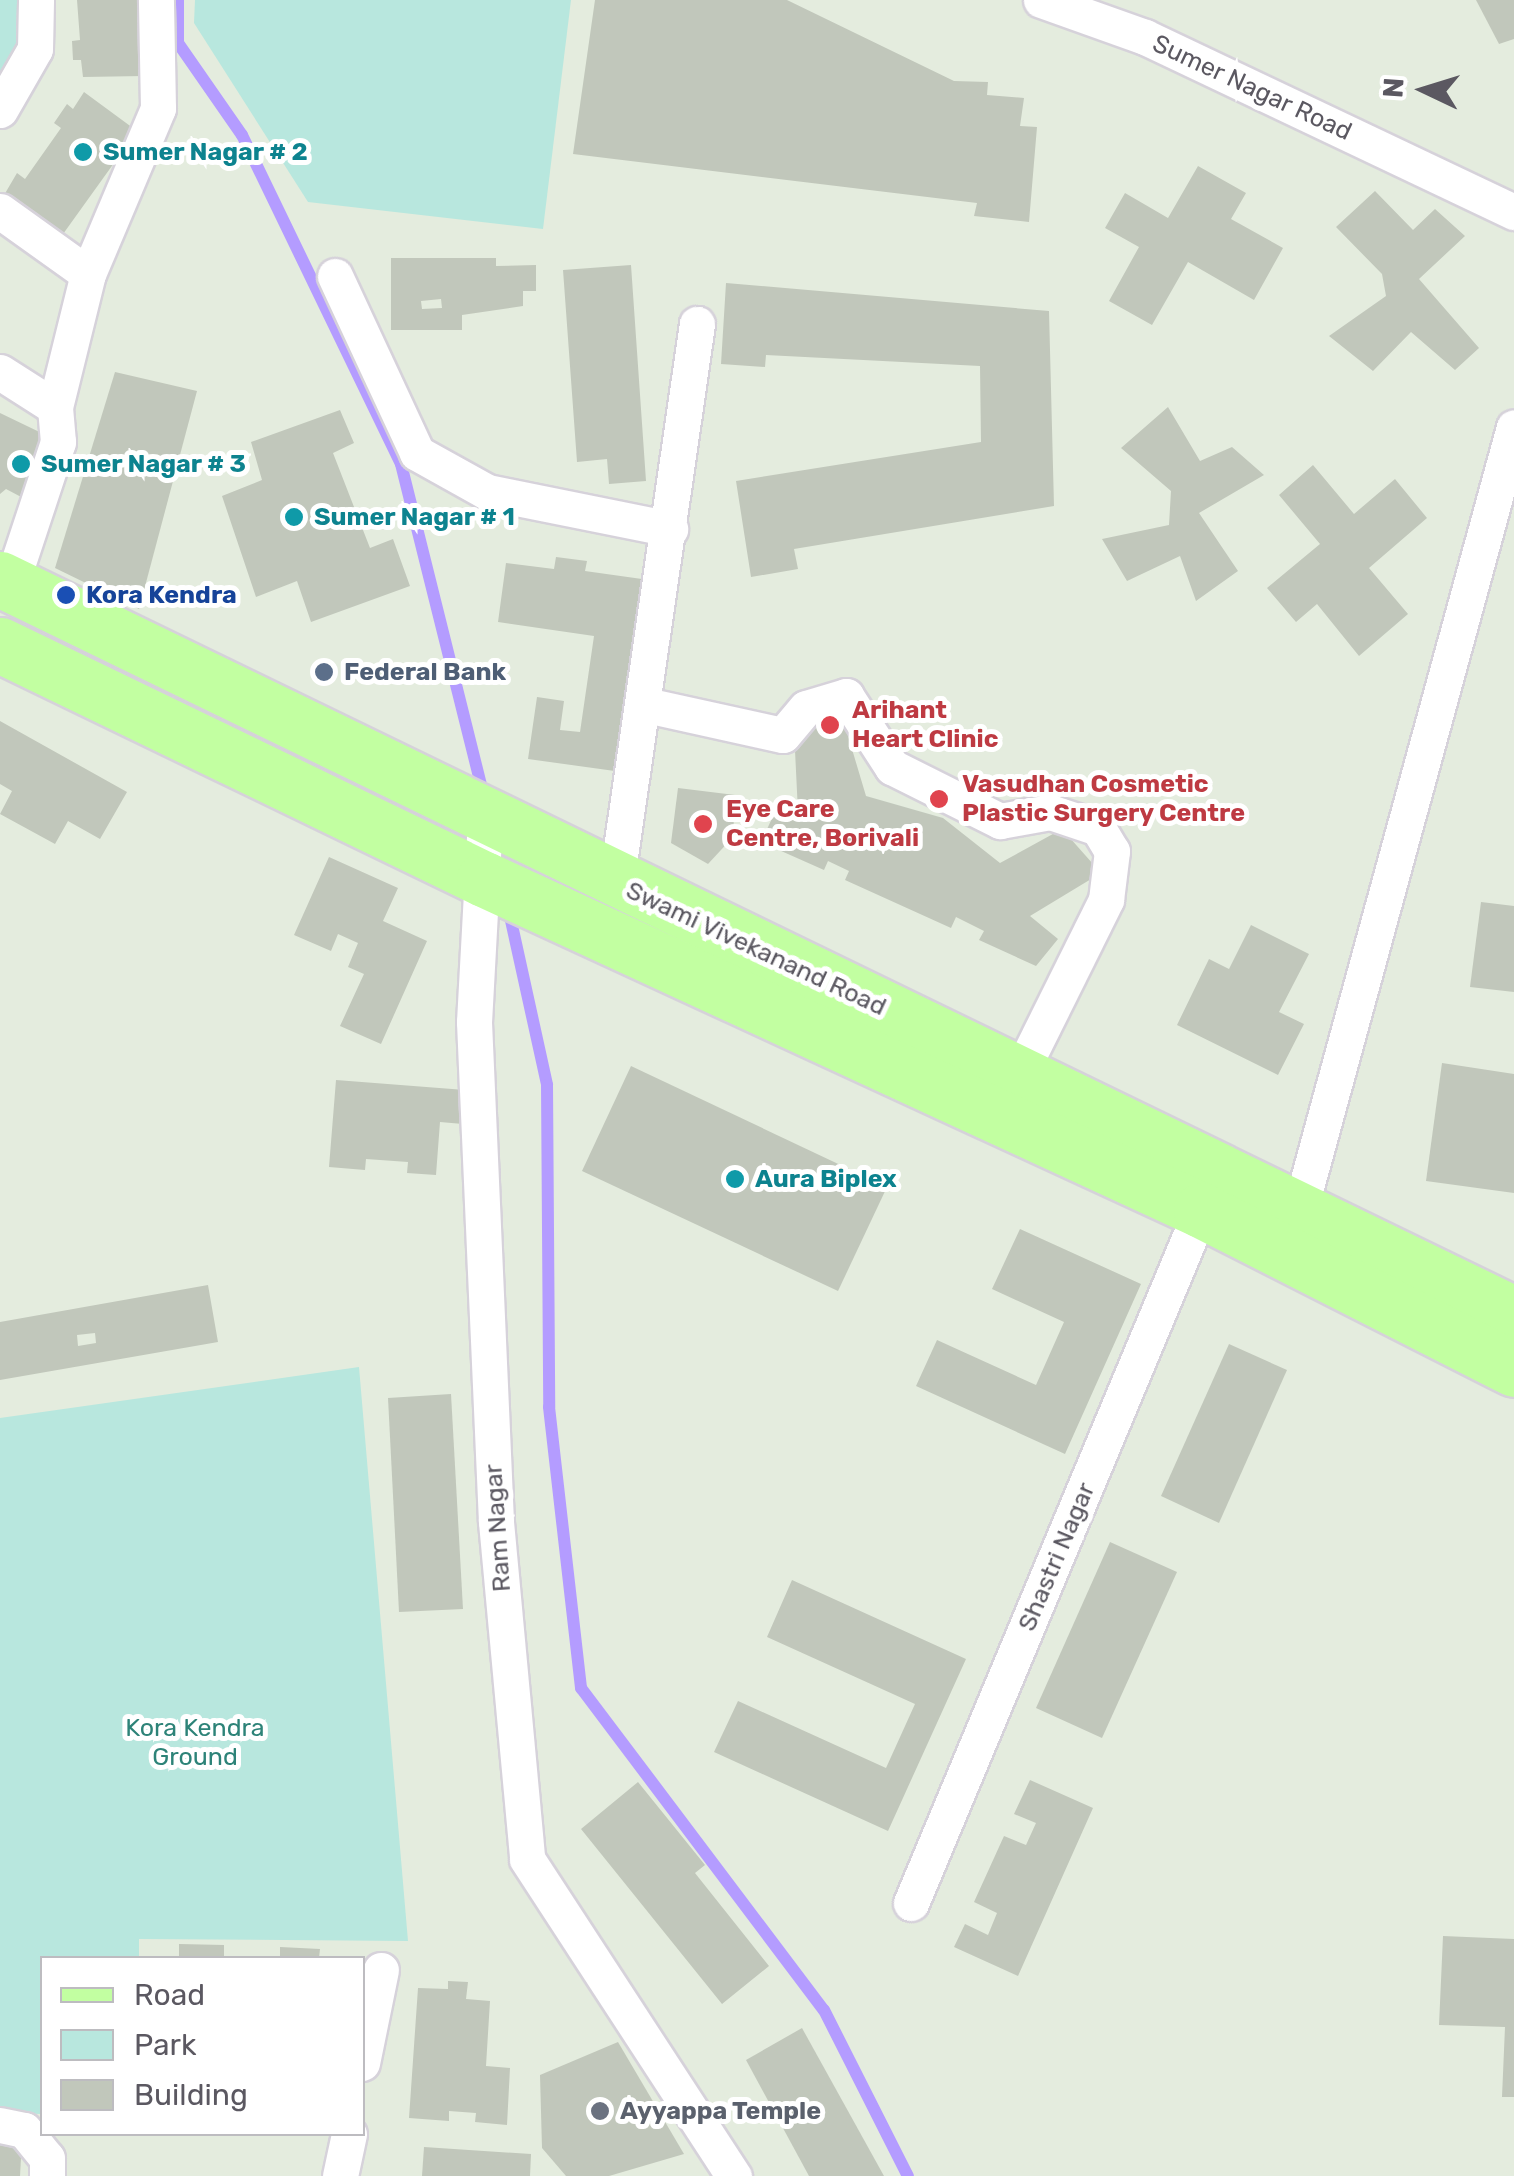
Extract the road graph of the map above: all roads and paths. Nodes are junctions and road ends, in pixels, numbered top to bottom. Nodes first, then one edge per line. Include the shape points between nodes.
1 (36, 0) edge
2 (156, 0) edge
3 (1040, 0) edge
4 (1082, 7) edge
5 (0, 110) edge
6 (0, 210) edge
7 (1514, 212) edge
8 (88, 274) junction
9 (335, 276) dead end
10 (697, 324) dead end
11 (0, 372) edge
12 (55, 407) junction
13 (1514, 427) edge
14 (670, 529) junction
15 (5, 582) edge
16 (0, 645) edge
17 (646, 705) junction
18 (497, 825) junction
19 (616, 883) junction
20 (498, 885) junction
21 (1020, 1073) junction
22 (1201, 1210) junction
23 (1294, 1229) junction
24 (1514, 1314) edge
25 (1514, 1369) edge
26 (911, 1903) dead end
27 (381, 1970) dead end
28 (365, 2049) edge
29 (0, 2125) edge
30 (348, 2136) edge
31 (46, 2176) edge
32 (340, 2176) edge
33 (734, 2176) edge

1 - 5 street via 35,49
2 - 8 street via 158,108
3 - 4 street, Sumer Nagar Road
4 - 7 street, Sumer Nagar Road
6 - 8 street
8 - 12 street
9 - 14 street via 417,454 487,492
10 - 14 street
11 - 12 street
12 - 15 street via 58,442
13 - 23 street
14 - 17 street
15 - 18 main road, Swami Vivekanand Road
16 - 20 main road, Swami Vivekanand Road
17 - 19 street
17 - 21 street via 783,734 806,708 846,696 892,767 1000,821 1050,812 1098,828 1112,850 1106,900
18 - 19 main road, Swami Vivekanand Road
18 - 20 street, Ram Nagar
19 - 21 main road, Swami Vivekanand Road
20 - 22 main road, Swami Vivekanand Road
20 - 33 street, Ram Nagar via 474,1022 496,1522 527,1859
21 - 23 main road, Swami Vivekanand Road
22 - 23 main road, Swami Vivekanand Road
22 - 26 street, Shastri Nagar
23 - 24 main road, Swami Vivekanand Road
23 - 25 main road, Swami Vivekanand Road
27 - 28 street
29 - 31 street via 24,2130 48,2158
30 - 32 street

